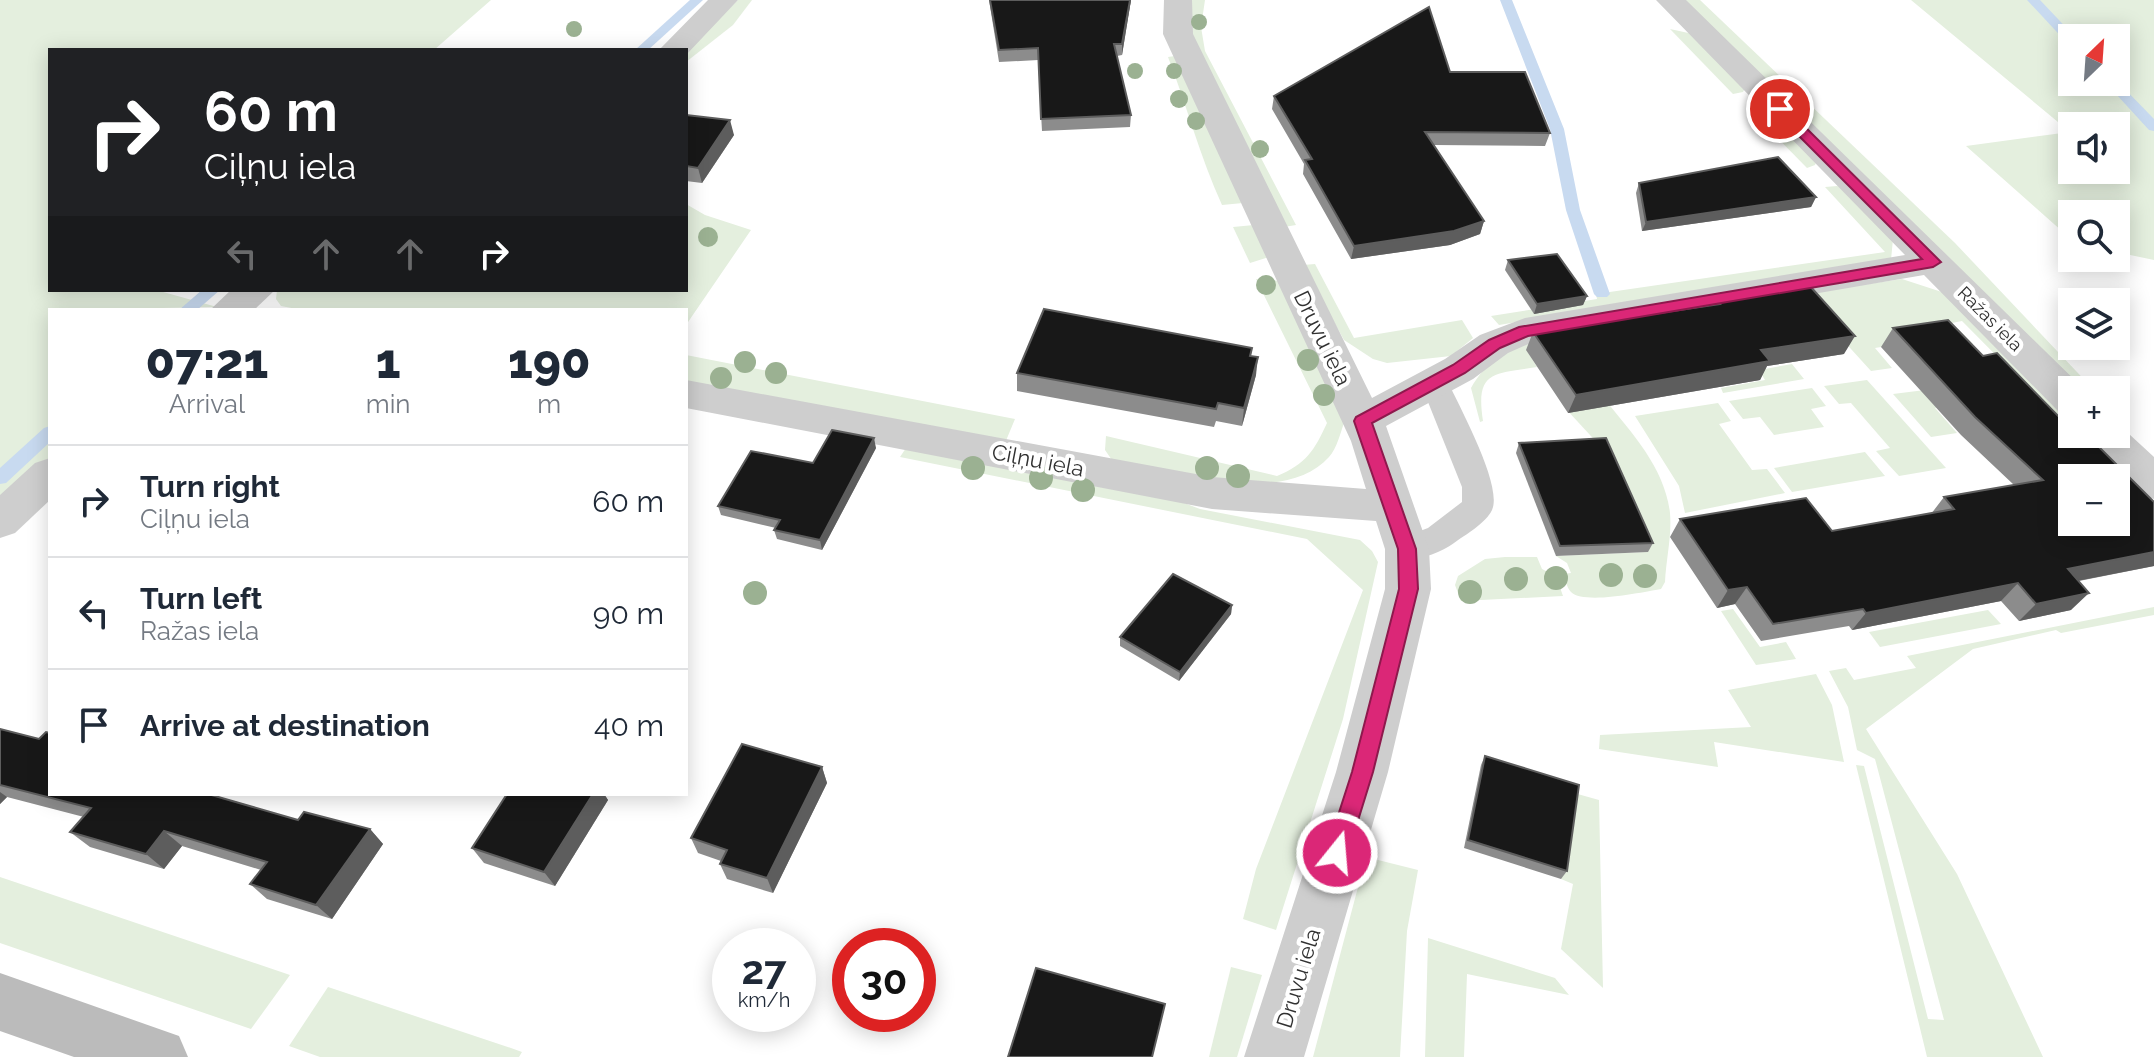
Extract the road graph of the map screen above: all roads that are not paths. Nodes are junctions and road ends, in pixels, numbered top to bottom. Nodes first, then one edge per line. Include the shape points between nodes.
1 (724, 0) edge
2 (1178, 0) edge
3 (1670, 0) edge
4 (676, 48) edge
5 (1933, 262) junction
6 (1434, 382) junction
7 (2058, 387) edge
8 (688, 394) edge
9 (1362, 421) junction
10 (2119, 448) edge
11 (48, 476) edge
12 (2154, 483) edge
13 (0, 521) edge
14 (1400, 526) junction
15 (0, 1002) edge
16 (158, 1057) edge
17 (1274, 1057) edge

1 - 4 street
2 - 9 street, Druvu iela via 1178,34
3 - 5 street, Ražas iela
5 - 6 street via 1525,331
5 - 7 street, Ražas iela
6 - 9 street
6 - 14 lane via 1478,487 1478,507 1439,537
8 - 14 street, Ciļņu iela via 1212,493 1354,506
9 - 14 street, Druvu iela
10 - 12 street
11 - 13 street
14 - 17 street, Druvu iela via 1408,589 1382,699
15 - 16 main road

